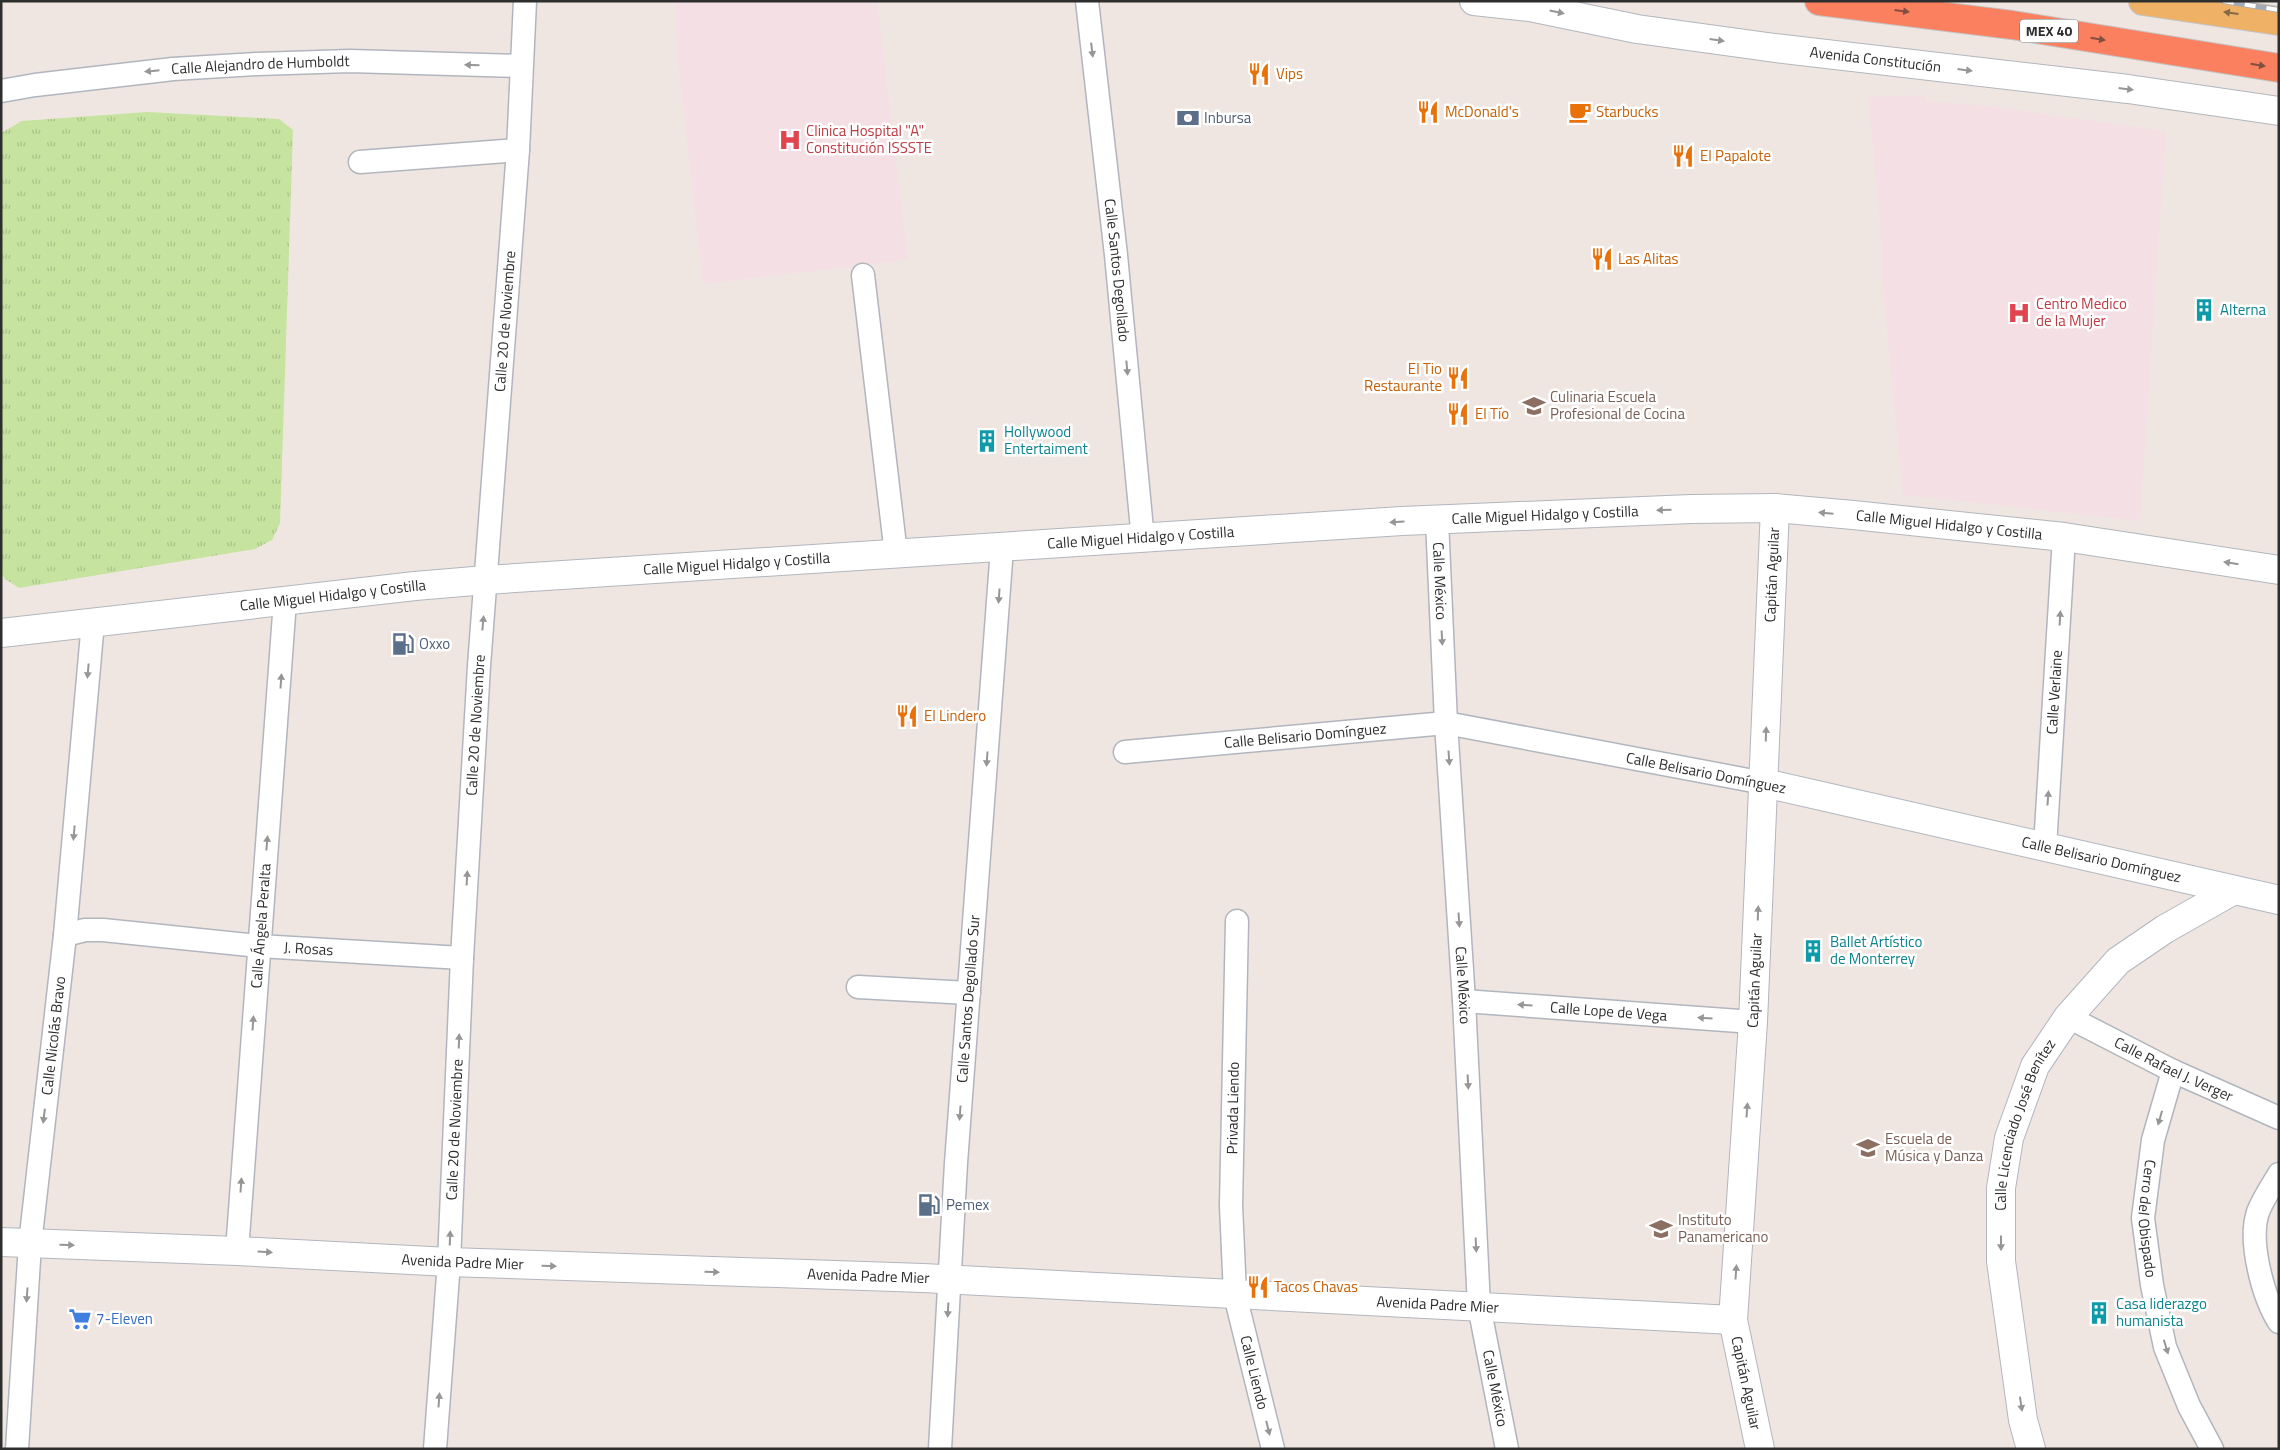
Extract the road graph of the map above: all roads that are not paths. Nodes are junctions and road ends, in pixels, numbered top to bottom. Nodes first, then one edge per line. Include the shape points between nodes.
1 (525, 1) edge
2 (1087, 1) edge
3 (1474, 1) edge
4 (1819, 1) edge
5 (2143, 1) edge
6 (2279, 21) edge
7 (521, 66) junction
8 (2279, 68) edge
9 (1, 91) edge
10 (2279, 111) edge
11 (518, 150) junction
12 (360, 162) dead end
13 (863, 276) dead end
14 (1775, 508) junction
15 (1437, 520) junction
16 (2064, 537) junction
17 (1142, 540) junction
18 (1002, 548) junction
19 (896, 554) junction
20 (2279, 570) edge
21 (486, 580) junction
22 (285, 601) junction
23 (93, 622) junction
24 (1, 634) edge
25 (1446, 723) junction
26 (1125, 752) dead end
27 (1764, 783) junction
28 (2045, 847) junction
29 (2234, 890) junction
30 (2279, 900) edge
31 (1237, 921) dead end
32 (65, 935) junction
33 (258, 946) junction
34 (462, 958) junction
35 (858, 987) dead end
36 (969, 993) junction
37 (1464, 1001) junction
38 (2068, 1018) junction
39 (1753, 1022) junction
40 (2173, 1071) junction
41 (2279, 1118) edge
42 (2279, 1174) edge
43 (1, 1242) edge
44 (30, 1244) junction
45 (237, 1251) junction
46 (449, 1262) junction
47 (949, 1279) junction
48 (1235, 1295) junction
49 (1479, 1306) junction
50 (1733, 1320) junction
51 (2279, 1322) edge
52 (17, 1449) edge
53 (435, 1449) edge
54 (940, 1449) edge
55 (1273, 1449) edge
56 (1507, 1449) edge
57 (1760, 1449) edge
58 (2031, 1449) edge
59 (2212, 1449) edge

1 - 7 street, Calle 20 de Noviembre
2 -> 17 street, Calle Santos Degollado via 1116,256
3 -> 10 street, Avenida Constitución via 1530,7 1647,30 1775,48 2128,89
4 -> 8 highway, MEX 40 via 2012,25
6 -> 5 main road
7 -> 9 street, Calle Alejandro de Humboldt via 350,61 256,64 173,69
7 - 11 street, Calle 20 de Noviembre
11 - 12 street
11 - 21 street, Calle 20 de Noviembre
13 - 19 street
14 -> 15 street, Calle Miguel Hidalgo y Costilla
16 -> 14 street, Calle Miguel Hidalgo y Costilla
27 -> 14 street, Capitán Aguilar
15 -> 17 street, Calle Miguel Hidalgo y Costilla
15 -> 25 street, Calle México
20 -> 16 street, Calle Miguel Hidalgo y Costilla
28 -> 16 street, Calle Verlaine
17 - 18 street, Calle Miguel Hidalgo y Costilla
18 - 19 street, Calle Miguel Hidalgo y Costilla
18 -> 36 street, Calle Santos Degollado Sur
19 - 21 street, Calle Miguel Hidalgo y Costilla
21 - 22 street, Calle Miguel Hidalgo y Costilla
34 -> 21 street, Calle 20 de Noviembre
22 - 23 street, Calle Miguel Hidalgo y Costilla
33 -> 22 street, Calle Ángela Peralta
23 - 24 street, Calle Miguel Hidalgo y Costilla
23 -> 32 street, Calle Nicolás Bravo
25 - 26 street, Calle Belisario Domínguez
25 - 27 street, Calle Belisario Domínguez
25 -> 37 street, Calle México
27 - 28 street, Calle Belisario Domínguez
39 -> 27 street, Capitán Aguilar
28 - 29 street, Calle Belisario Domínguez
29 - 30 street, Calle Belisario Domínguez
29 - 38 street, Calle Licenciado José Benítez via 2164,929 2118,961
31 - 48 street, Privada Liendo via 1231,1205
32 - 33 street, J. Rosas via 104,930
32 -> 44 street, Calle Nicolás Bravo
33 - 34 street, J. Rosas
45 -> 33 street, Calle Ángela Peralta
46 -> 34 street, Calle 20 de Noviembre
35 - 36 street
36 -> 47 street, Calle Santos Degollado Sur
39 -> 37 street, Calle Lope de Vega
37 -> 49 street, Calle México
38 - 40 street, Calle Rafael J. Verger
38 -> 58 street, Calle Licenciado José Benítez via 2035,1066 2009,1138 2001,1188 2001,1261 2023,1420
50 -> 39 street, Capitán Aguilar
40 - 41 street, Calle Rafael J. Verger
40 -> 59 street, Cerro del Obispado via 2153,1140 2143,1218 2165,1347 2188,1406
42 - 51 street via 2258,1214 2255,1239 2260,1272
43 - 44 street, Avenida Padre Mier
44 -> 45 street, Avenida Padre Mier
44 -> 52 street, Calle Nicolás Bravo
45 -> 46 street, Avenida Padre Mier
46 -> 47 street, Avenida Padre Mier
53 -> 46 street, Calle 20 de Noviembre
47 - 48 street, Avenida Padre Mier
47 -> 54 street, Calle Santos Degollado Sur
48 - 49 street, Avenida Padre Mier
48 -> 55 street, Calle Liendo
49 - 50 street, Avenida Padre Mier
49 - 56 street, Calle México
50 - 57 street, Capitán Aguilar

